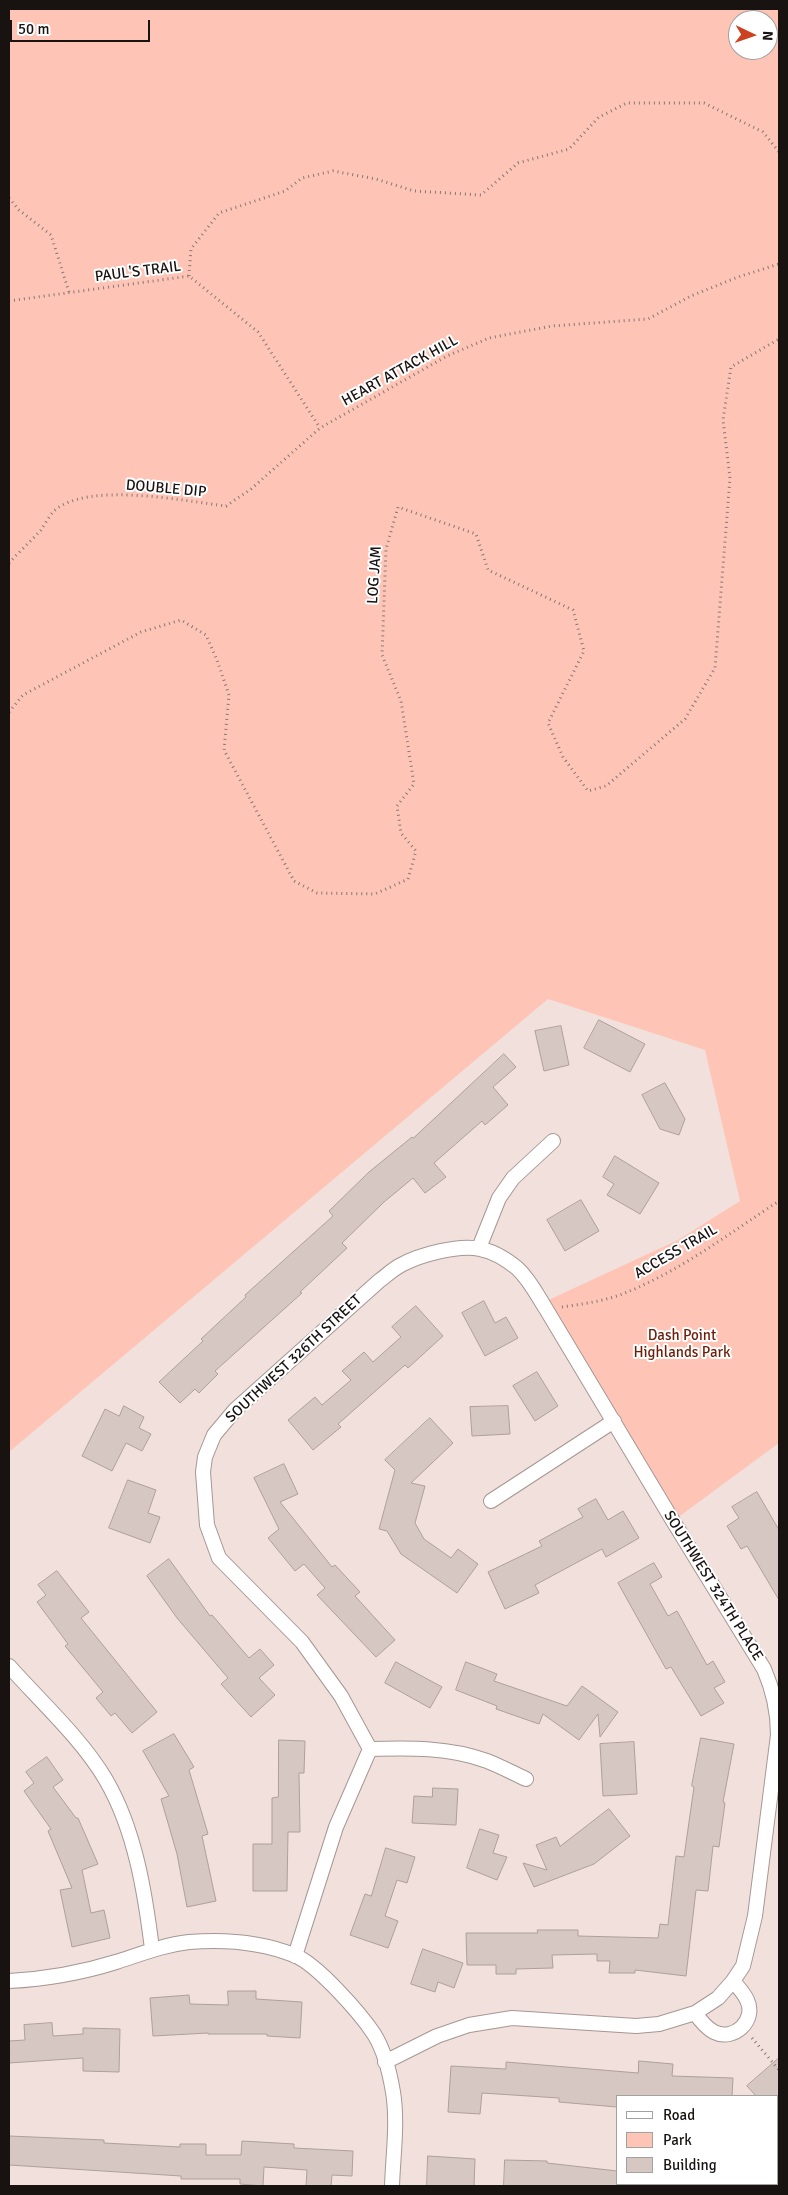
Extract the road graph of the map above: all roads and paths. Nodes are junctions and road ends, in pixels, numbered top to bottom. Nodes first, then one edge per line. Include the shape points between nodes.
1 (779, 152) edge
2 (9, 198) edge
3 (779, 264) edge
4 (189, 276) junction
5 (69, 292) junction
6 (9, 301) edge
7 (779, 339) edge
8 (320, 428) junction
9 (9, 563) edge
10 (9, 712) edge
11 (553, 1141) dead end
12 (779, 1201) edge
13 (479, 1248) junction
14 (546, 1309) junction
15 (614, 1421) junction
16 (491, 1501) dead end
17 (9, 1666) edge
18 (370, 1749) junction
19 (526, 1780) dead end
20 (152, 1949) junction
21 (295, 1956) junction
22 (9, 1981) edge
23 (733, 1981) junction
24 (695, 2013) junction
25 (743, 2027) junction
26 (385, 2062) junction
27 (779, 2070) edge
28 (392, 2186) edge

1 - 4 path via 763,132 704,103 627,104 599,117 569,148 518,162 481,195 414,191 376,179 333,171 302,178 285,190 219,213 191,249
2 - 5 path via 51,235
3 - 8 path, HEART ATTACK HILL via 691,296 648,319 552,326 489,338 447,356
4 - 5 path, PAUL'S TRAIL
4 - 8 path, PAUL'S TRAIL via 258,332
5 - 6 path, PAUL'S TRAIL
7 - 10 path, LOG JAM via 731,367 723,420 730,478 715,668 685,719 606,786 588,791 563,757 548,723 584,651 573,610 488,570 476,534 398,507 386,549 382,655 401,701 414,784 397,806 401,833 416,851 408,879 375,894 317,893 294,880 224,750 229,695 217,660 206,635 181,620 141,632 23,695
8 - 9 path, DOUBLE DIP via 251,489 226,506 97,494 72,500 54,511 41,530
11 - 13 street via 513,1178 499,1198
12 - 14 path, ACCESS TRAIL via 655,1279 624,1294
13 - 14 street, SOUTHWEST 324TH PLACE via 516,1268 529,1281
13 - 18 street, SOUTHWEST 326TH STREET via 454,1249 418,1257 379,1281 235,1410 214,1436 205,1457 202,1472 207,1525 219,1558 302,1642 341,1696
14 - 15 street, SOUTHWEST 324TH PLACE
15 - 16 street
15 - 23 street, SOUTHWEST 324TH PLACE via 764,1669 778,1712 778,1735 755,1916 742,1966
17 - 20 street via 86,1752 106,1780 127,1827 140,1872
18 - 19 street via 414,1747 471,1755
18 - 21 street via 336,1827
20 - 21 street via 189,1942 223,1941 254,1944
20 - 22 street via 76,1973
21 - 26 street via 321,1975 357,2013 375,2036
23 - 24 street, SOUTHWEST 324TH PLACE via 718,1998
23 - 25 street via 748,2002 748,2018
24 - 25 street via 707,2027 722,2035
24 - 26 street, SOUTHWEST 324TH PLACE via 660,2024 636,2026 512,2018 437,2036
25 - 27 path
26 - 28 street via 393,2093 395,2122

